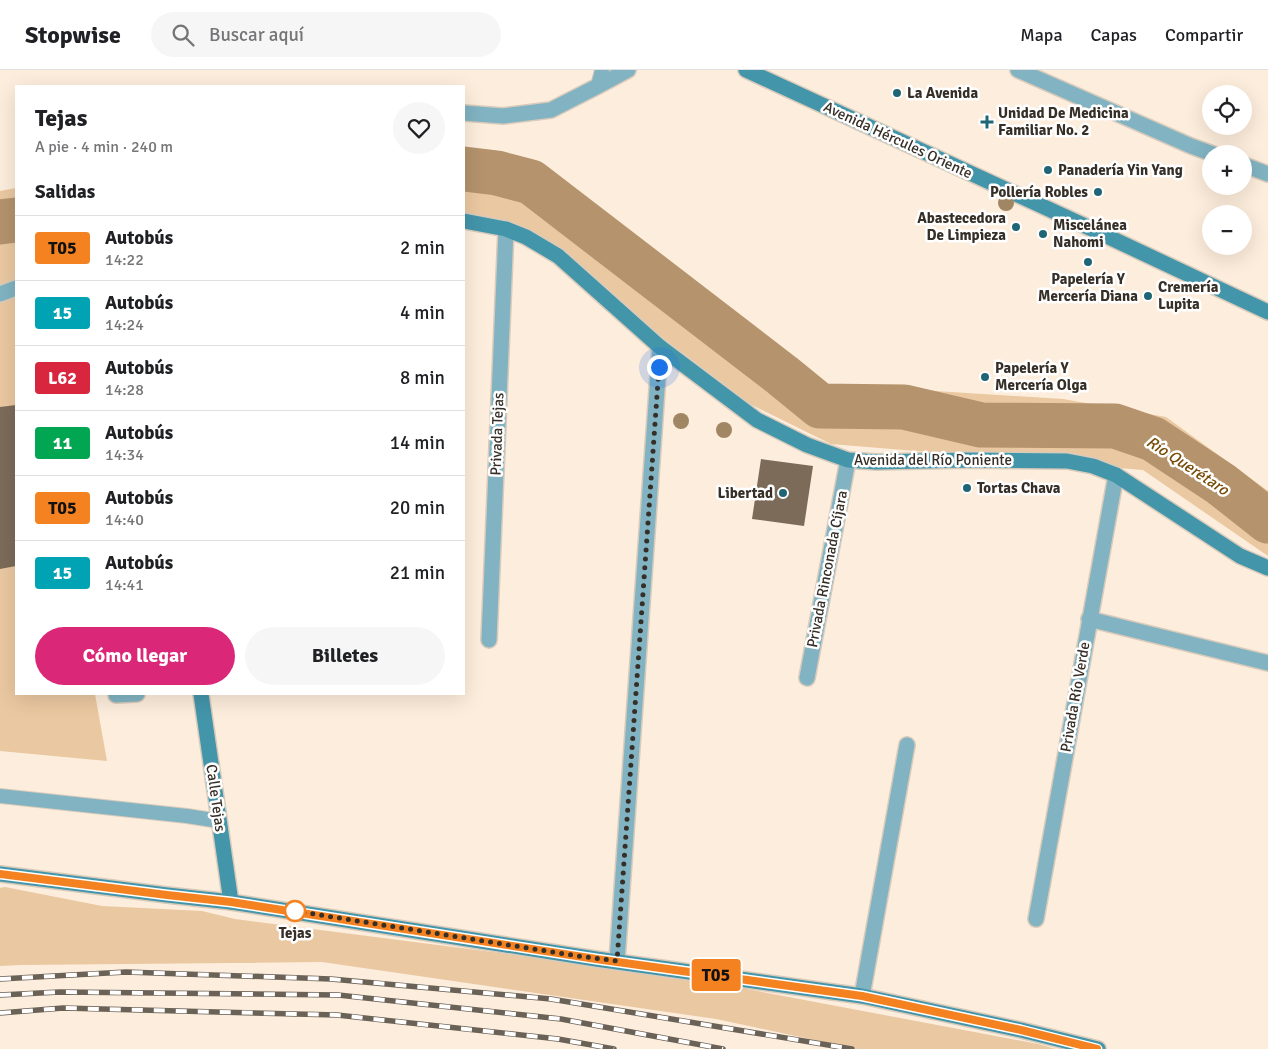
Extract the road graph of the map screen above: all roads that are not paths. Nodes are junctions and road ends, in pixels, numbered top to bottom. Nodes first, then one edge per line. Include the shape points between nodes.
1 (602, 70) edge
2 (628, 70) edge
3 (746, 70) edge
4 (1018, 70) edge
5 (598, 86) junction
6 (465, 113) edge
7 (1202, 150) edge
8 (1252, 168) edge
9 (1268, 174) edge
10 (465, 221) edge
11 (506, 229) junction
12 (15, 288) edge
13 (0, 294) edge
14 (1268, 312) edge
15 (660, 347) junction
16 (848, 460) junction
17 (1116, 475) junction
18 (1268, 568) edge
19 (1090, 619) junction
20 (488, 640) dead end
21 (1268, 663) edge
22 (807, 678) dead end
23 (201, 695) edge
24 (907, 745) dead end
25 (0, 796) edge
26 (219, 821) junction
27 (0, 874) edge
28 (231, 902) junction
29 (1036, 919) dead end
30 (617, 961) junction
31 (862, 996) junction
32 (1098, 1049) edge

1 - 5 lane
2 - 5 street
3 - 14 street, Avenida Hércules Oriente
4 - 7 street
5 - 6 street via 551,110 502,116
8 - 9 street
10 - 11 street, Avenida del Río Poniente
11 - 15 street, Avenida del Río Poniente via 558,256
11 - 20 street, Privada Tejas
12 - 13 street
15 - 16 street, Avenida del Río Poniente via 757,420 807,445
15 - 30 street
16 - 17 street, Avenida del Río Poniente via 1067,461
16 - 22 street, Privada Rinconada Cíjara
17 - 18 street, Avenida del Río Poniente via 1240,556
17 - 19 street, Privada Río Verde
19 - 21 street
19 - 29 street, Privada Río Verde
23 - 26 street, Calle Tejas
24 - 31 street
25 - 26 lane
26 - 28 street, Calle Tejas
27 - 28 street
28 - 30 street
30 - 31 street
31 - 32 street

